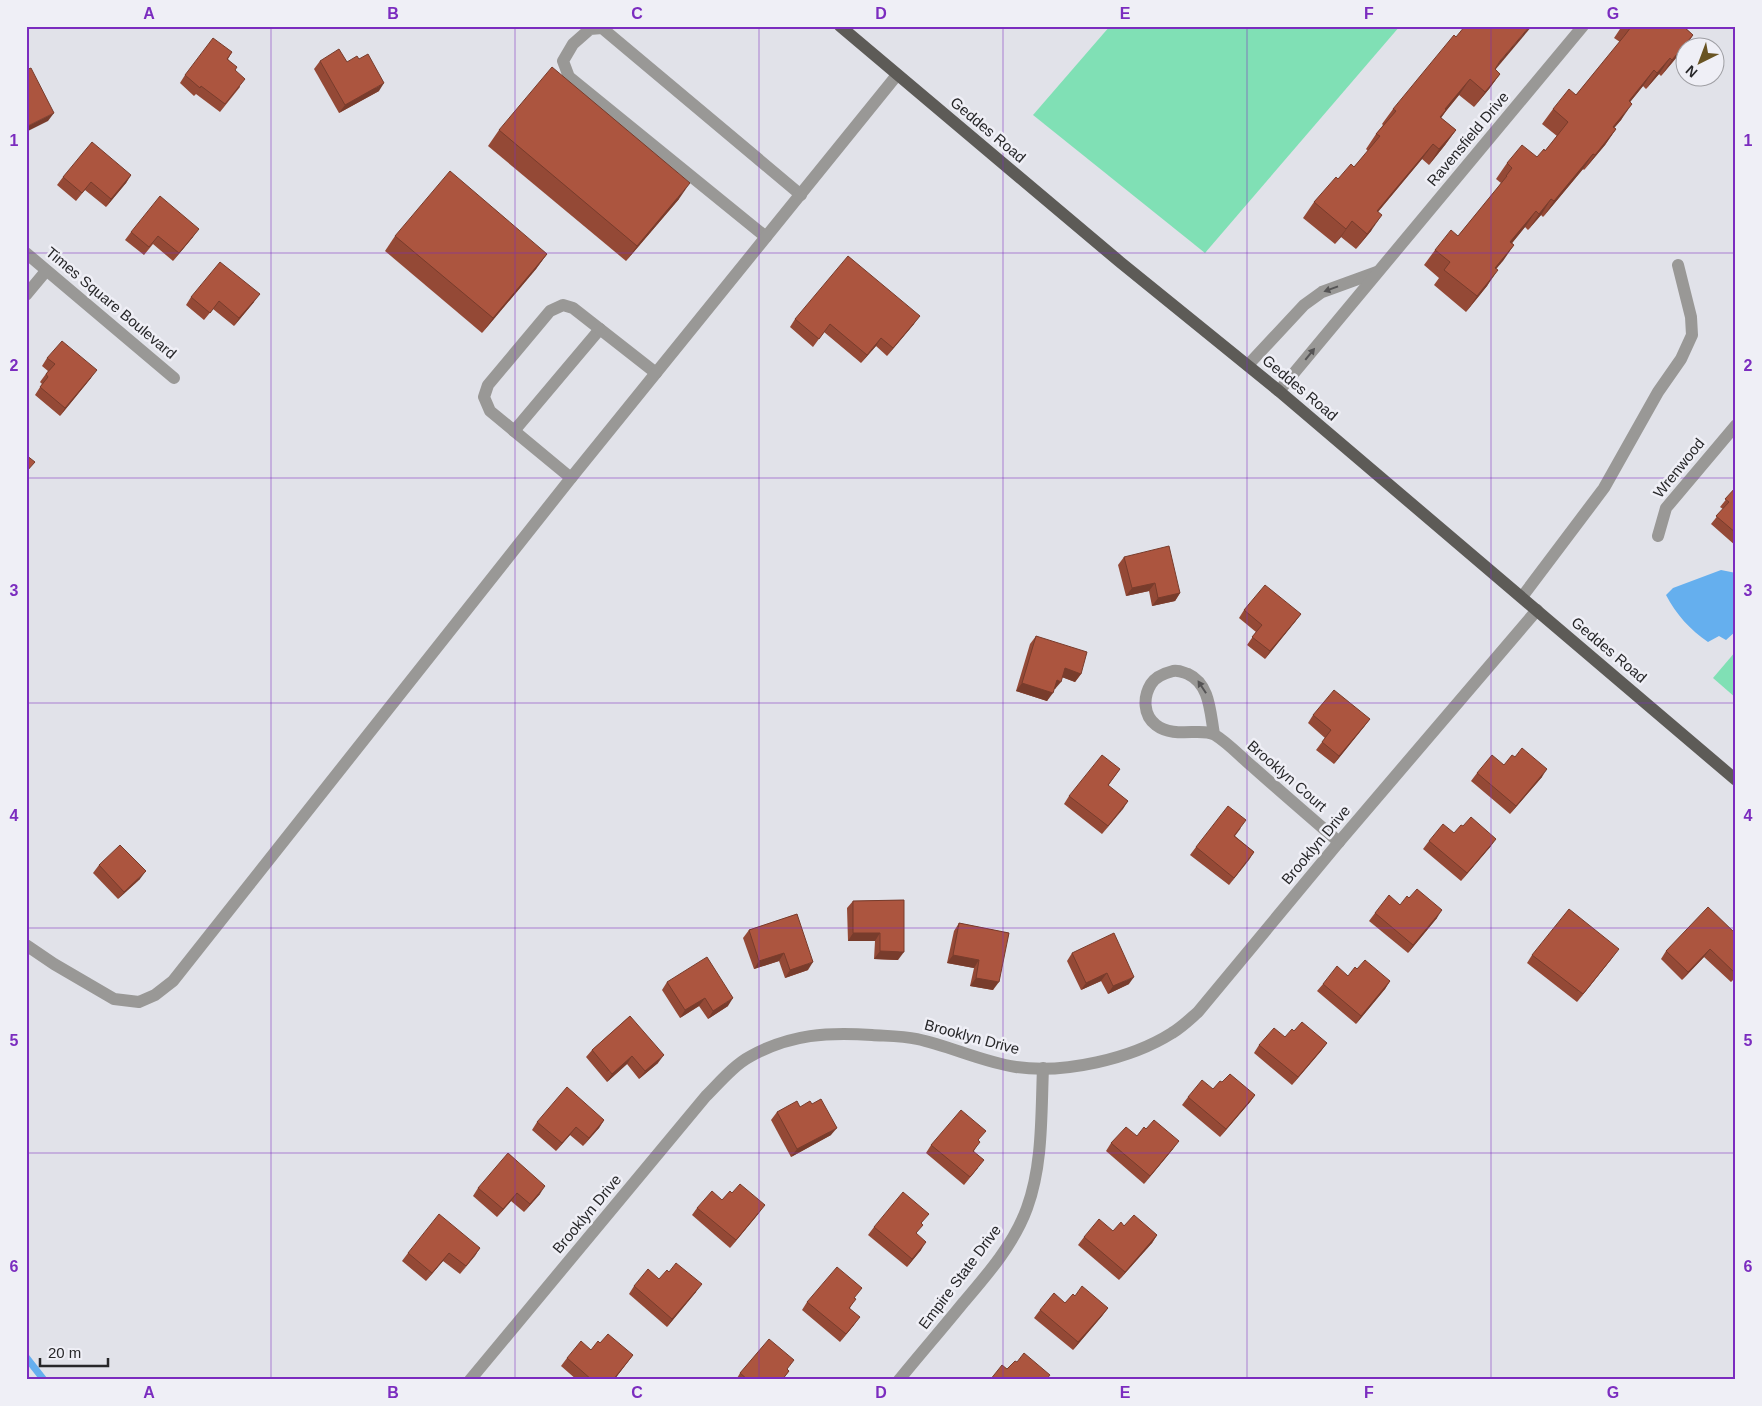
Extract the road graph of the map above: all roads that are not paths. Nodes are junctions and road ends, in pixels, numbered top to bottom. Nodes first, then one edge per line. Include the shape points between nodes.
1 (840, 26) edge
2 (1584, 26) edge
3 (897, 75) junction
4 (801, 195) junction
5 (766, 237) junction
6 (26, 253) edge
7 (1678, 265) dead end
8 (46, 271) junction
9 (1377, 272) junction
10 (26, 295) edge
11 (600, 330) junction
12 (1248, 365) junction
13 (656, 373) junction
14 (174, 378) dead end
15 (1279, 391) junction
16 (1736, 425) edge
17 (514, 431) junction
18 (571, 478) junction
19 (1658, 536) dead end
20 (1522, 597) junction
21 (1537, 610) junction
22 (1214, 734) junction
23 (1736, 780) edge
24 (1339, 842) junction
25 (26, 945) edge
26 (1043, 1068) junction
27 (470, 1380) edge
28 (899, 1380) edge

1 - 3 main road, Geddes Road
2 - 9 street, Ravensfield Drive
3 - 4 street
3 - 12 main road, Geddes Road
4 - 5 street
4 - 5 street via 602,28 590,30 573,44 563,61 569,77
5 - 13 street
6 - 8 street, Times Square Boulevard
7 - 20 street via 1691,317 1692,335 1604,488
8 - 10 street
8 - 14 street, Times Square Boulevard
9 -> 12 street, Ravensfield Drive via 1322,292 1304,305
15 -> 9 street, Ravensfield Drive
11 - 13 street
11 - 17 street
11 - 17 street via 572,308 563,305 550,311 488,385 484,397 490,411
12 - 15 main road, Geddes Road
13 - 18 street
15 - 20 main road, Geddes Road
16 - 19 street, Wrenwood via 1666,508
17 - 18 street
18 - 25 street via 173,981 156,996 139,1002 114,999
20 - 21 main road, Geddes Road
21 - 23 main road, Geddes Road
21 - 24 street, Brooklyn Drive
22 -> 22 street via 1207,696 1194,677 1179,670 1154,680 1145,708 1155,724 1179,733
22 - 24 street, Brooklyn Court
24 - 26 street, Brooklyn Drive via 1198,1012 1174,1032 1147,1047 1121,1056 1093,1063
26 - 27 street, Brooklyn Drive via 1016,1067 917,1039 844,1033 784,1040 750,1056 706,1096
26 - 28 street, Empire State Drive via 1039,1155 1027,1209 1003,1252

